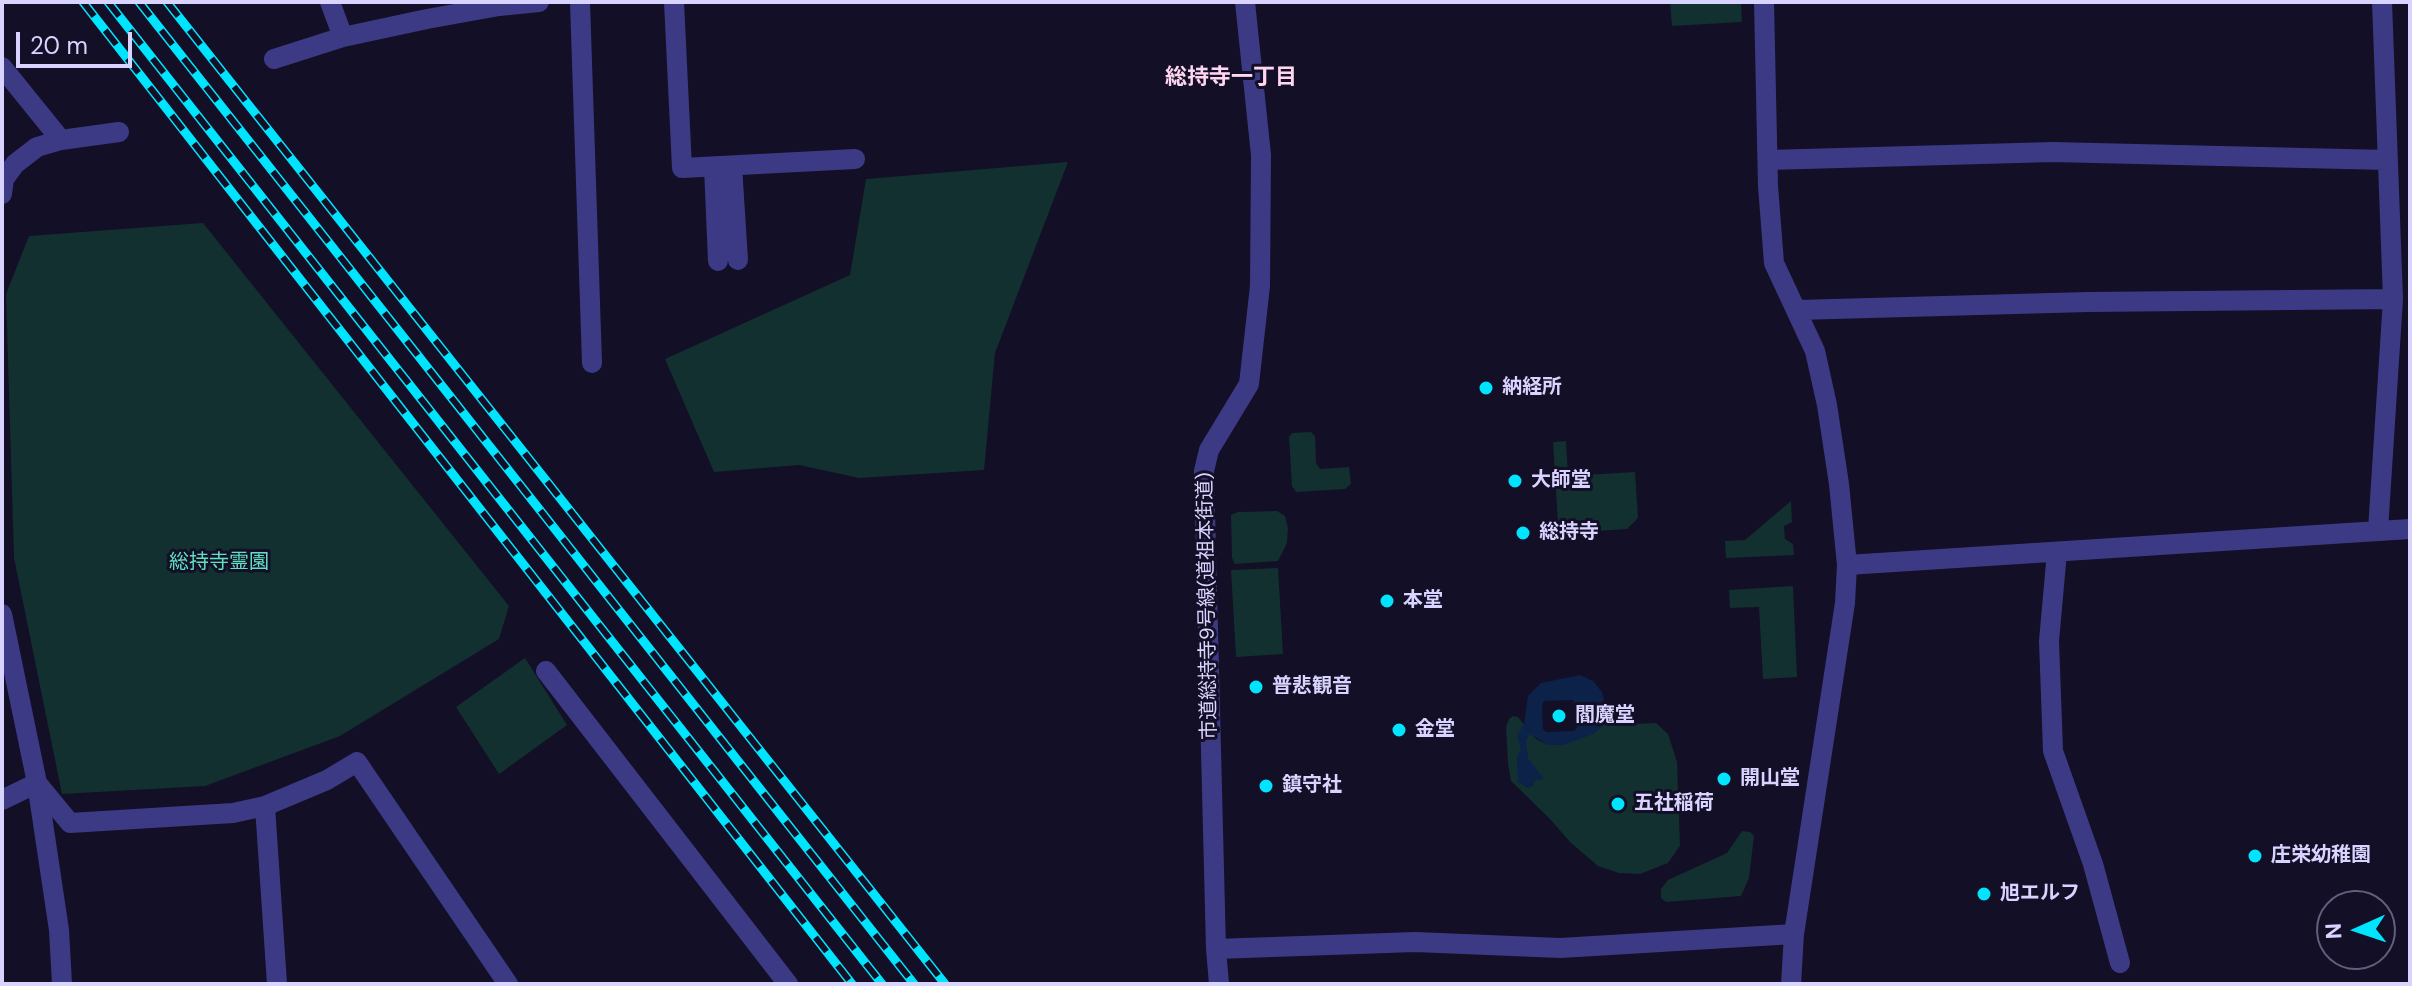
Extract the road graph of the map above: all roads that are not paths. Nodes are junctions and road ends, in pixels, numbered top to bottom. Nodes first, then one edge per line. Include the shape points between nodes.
1 (330, 2) edge
2 (539, 2) edge
3 (580, 2) edge
4 (674, 2) edge
5 (1245, 2) edge
6 (1764, 2) edge
7 (2382, 2) edge
8 (499, 4) edge
9 (343, 37) junction
10 (274, 59) dead end
11 (2, 67) edge
12 (119, 132) dead end
13 (61, 140) junction
14 (855, 159) dead end
15 (1768, 160) junction
16 (2387, 160) junction
17 (723, 166) junction
18 (3, 184) edge
19 (728, 261) dead end
20 (2393, 299) junction
21 (1797, 310) junction
22 (592, 363) dead end
23 (2410, 529) edge
24 (2378, 530) junction
25 (2057, 552) junction
26 (1847, 565) junction
27 (2, 614) edge
28 (546, 671) dead end
29 (37, 783) junction
30 (2, 800) edge
31 (265, 806) junction
32 (1794, 934) junction
33 (1216, 949) junction
34 (2120, 963) dead end
35 (506, 983) edge
36 (62, 984) edge
37 (277, 984) edge
38 (788, 984) edge
39 (1219, 984) edge
40 (1791, 984) edge

1 - 9 street
2 - 8 street
3 - 22 street
4 - 17 street via 682,168
5 - 33 street, 市道総持寺9号線(道祖本街道) via 1261,155 1260,286 1249,384 1209,450 1204,471
6 - 15 street
7 - 16 street
8 - 9 street
9 - 10 street
11 - 13 street
12 - 13 street
13 - 18 street via 37,147 15,164
14 - 17 street
15 - 16 street via 2053,152
15 - 21 street via 1774,263
16 - 20 street
17 - 19 street
20 - 21 street
20 - 24 street
21 - 26 street via 1815,351 1827,405
23 - 24 street
24 - 25 street
25 - 26 street
25 - 34 street via 2049,641 2053,751 2093,864
26 - 32 street
27 - 29 street
28 - 38 street
29 - 30 street
29 - 31 street via 70,823 233,813
29 - 36 street
31 - 35 street via 357,762
31 - 37 street
32 - 33 street via 1560,948 1415,942
32 - 40 street
33 - 39 street, 市道総持寺9号線(道祖本街道)

